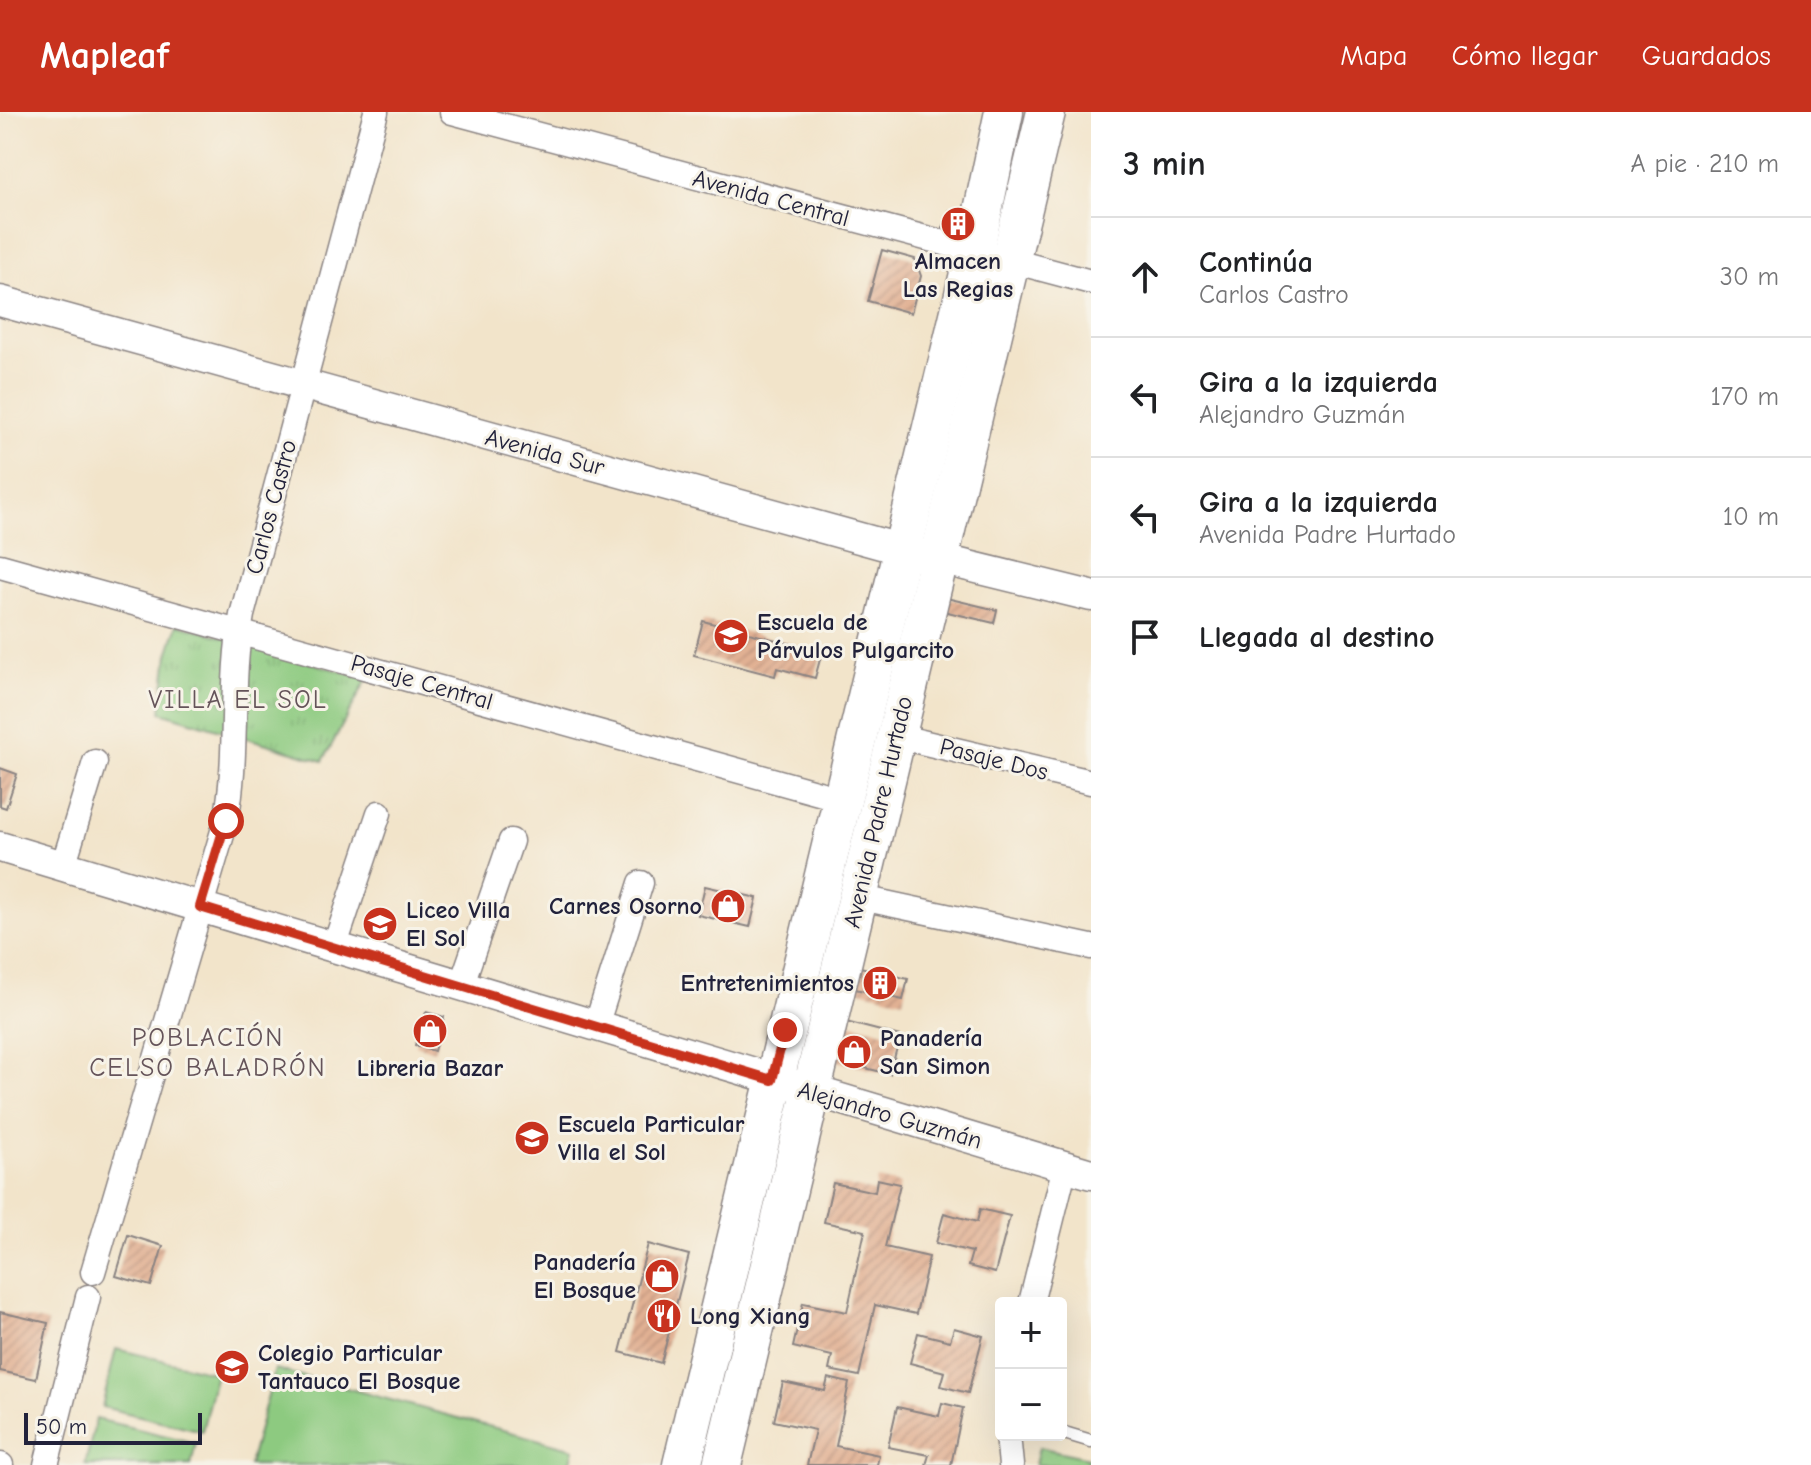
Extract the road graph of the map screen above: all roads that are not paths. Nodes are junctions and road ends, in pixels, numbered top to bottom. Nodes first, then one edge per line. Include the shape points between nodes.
1 (376, 112) edge
2 (452, 112) edge
3 (1004, 112) edge
4 (1046, 112) edge
5 (992, 258) junction
6 (1091, 282) edge
7 (0, 301) edge
8 (304, 386) junction
9 (921, 554) junction
10 (0, 566) edge
11 (1091, 596) edge
12 (239, 631) junction
13 (896, 736) junction
14 (95, 762) dead end
15 (1091, 782) edge
16 (844, 800) junction
17 (379, 813) dead end
18 (511, 841) dead end
19 (0, 847) edge
20 (63, 866) junction
21 (641, 883) dead end
22 (857, 897) junction
23 (200, 907) junction
24 (1091, 947) edge
25 (334, 948) junction
26 (461, 986) junction
27 (596, 1026) junction
28 (772, 1080) junction
29 (812, 1092) junction
30 (1078, 1170) edge
31 (93, 1272) dead end
32 (88, 1297) dead end
33 (1033, 1297) edge
34 (1067, 1434) edge
35 (1009, 1441) edge
36 (1091, 1441) edge
37 (46, 1465) edge
38 (682, 1465) edge
39 (722, 1465) edge
40 (1011, 1465) edge

1 - 8 street, Carlos Castro
2 - 5 street, Avenida Central
3 - 5 main road, Avenida Padre Hurtado
4 - 5 main road, Avenida Padre Hurtado
5 - 6 street, Avenida Central
5 - 9 main road, Avenida Padre Hurtado
7 - 8 street, Avenida Sur
8 - 9 street, Avenida Sur
8 - 12 street, Carlos Castro
9 - 11 street, Avenida Sur
9 - 13 main road, Avenida Padre Hurtado
9 - 16 main road, Avenida Padre Hurtado
10 - 12 street, Pasaje Central
12 - 16 street, Pasaje Central
12 - 23 street, Carlos Castro via 231,797
13 - 15 street, Pasaje Dos
13 - 22 main road, Avenida Padre Hurtado
14 - 20 street
16 - 28 main road, Avenida Padre Hurtado
17 - 25 street
18 - 26 street
19 - 20 street, Alejandro Guzmán
20 - 23 street, Alejandro Guzmán
21 - 27 street
22 - 24 street
22 - 29 main road, Avenida Padre Hurtado
23 - 25 street, Alejandro Guzmán
23 - 31 street, Carlos Castro
25 - 26 street, Alejandro Guzmán
26 - 27 street, Alejandro Guzmán
27 - 28 street, Alejandro Guzmán
28 - 29 street, Alejandro Guzmán
28 - 38 main road, Avenida Padre Hurtado
29 - 30 street, Alejandro Guzmán
29 - 39 main road, Avenida Padre Hurtado
30 - 33 street
32 - 37 street
34 - 36 lane
35 - 40 street

